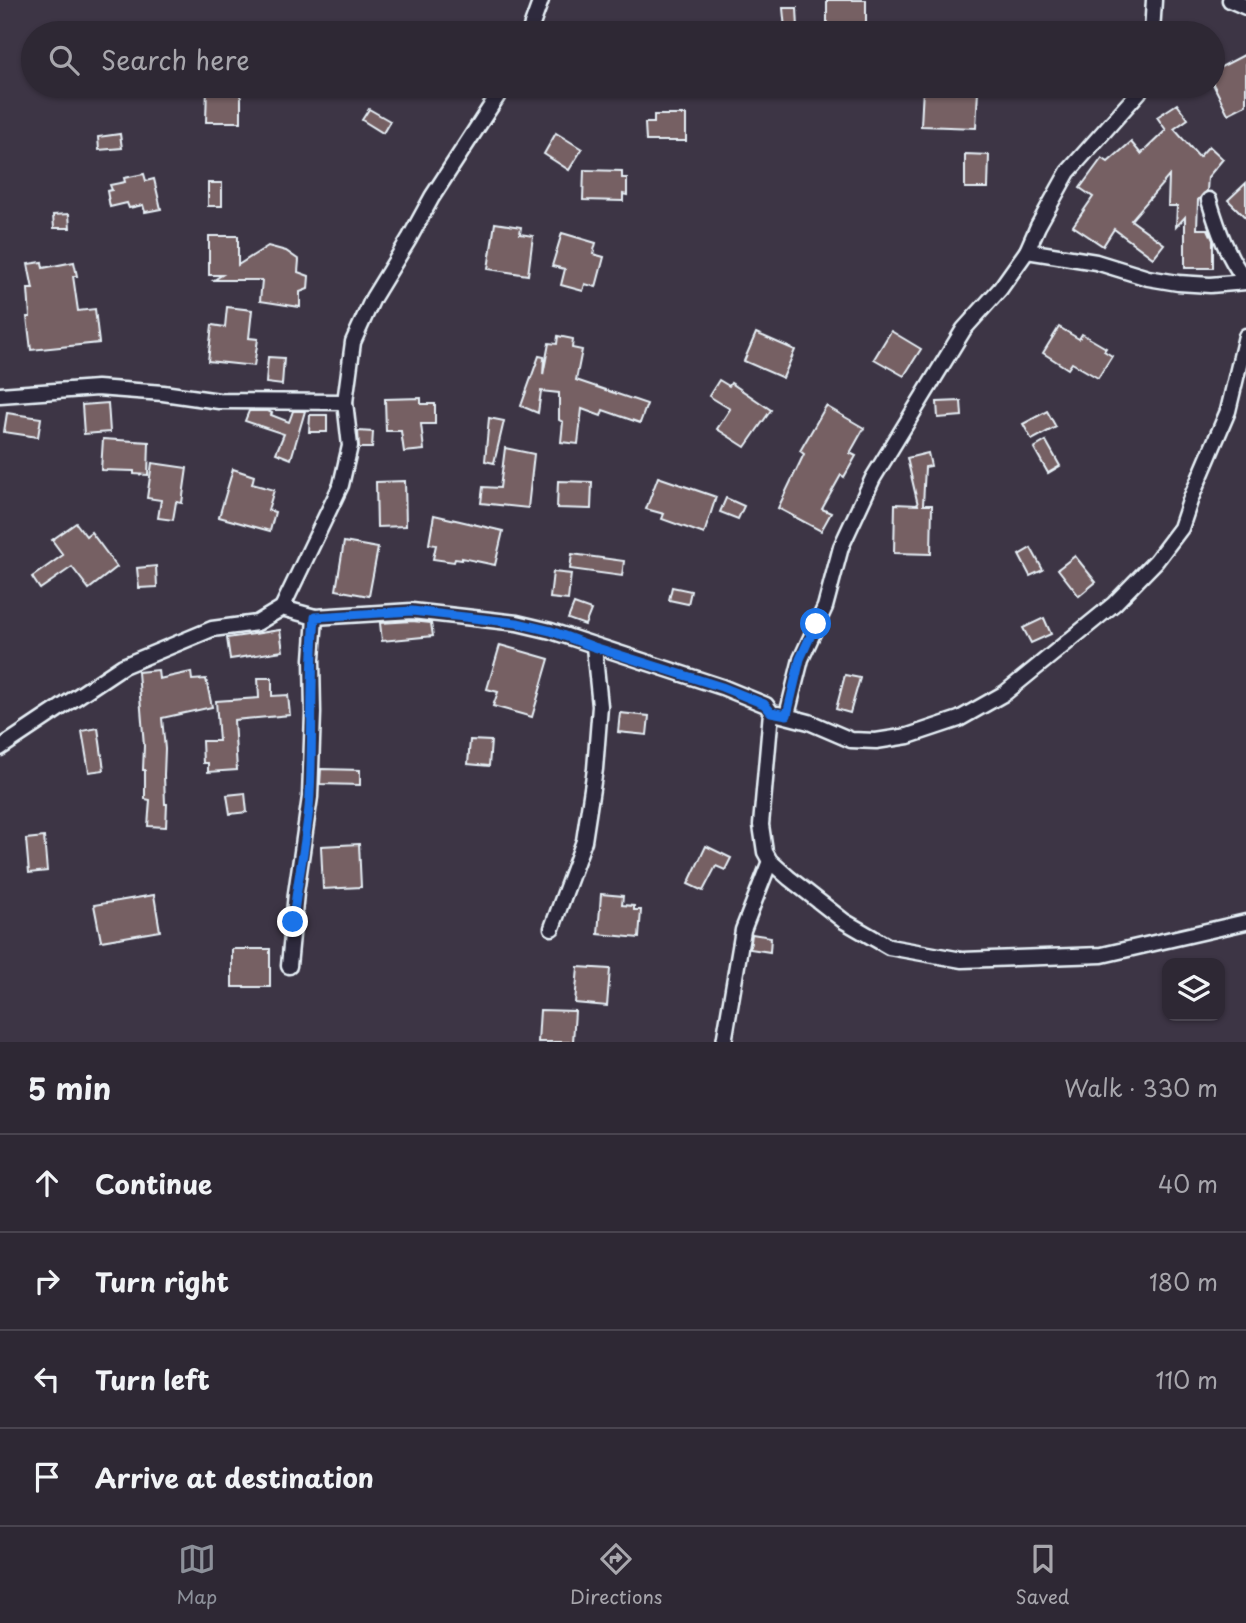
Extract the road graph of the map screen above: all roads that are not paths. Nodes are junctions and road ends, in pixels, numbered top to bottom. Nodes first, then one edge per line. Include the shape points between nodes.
1 (541, 0) edge
2 (1154, 0) edge
3 (1230, 0) edge
4 (1246, 7) edge
5 (533, 21) edge
6 (1153, 21) edge
7 (496, 98) edge
8 (1134, 98) edge
9 (1209, 200) dead end
10 (1027, 251) junction
11 (1246, 281) edge
12 (1246, 336) edge
13 (0, 395) edge
14 (345, 402) junction
15 (282, 608) junction
16 (315, 617) junction
17 (594, 647) junction
18 (771, 712) junction
19 (787, 715) junction
20 (0, 748) edge
21 (770, 861) junction
22 (1246, 922) edge
23 (552, 928) dead end
24 (289, 966) dead end
25 (724, 1042) edge

1 - 5 street
2 - 6 street
3 - 4 street
7 - 14 street via 373,298 352,342
8 - 10 street via 1069,173
9 - 11 street via 1228,255
10 - 11 street via 1096,262 1178,283
10 - 19 street via 964,329 873,478 841,547 825,607 800,659
12 - 19 street via 1228,411 1181,528 1114,604 1006,693 930,729 891,740 851,740
13 - 14 street via 97,388 219,401
14 - 15 street via 350,446 341,485
15 - 16 street
15 - 20 street via 257,623 212,629 124,666
16 - 17 street via 412,611 478,617 551,631
16 - 24 street via 310,797
17 - 18 street via 722,687 764,704
17 - 23 street via 600,706 595,769 584,841
18 - 19 street
18 - 21 street via 761,825
21 - 22 street via 844,921 889,947 961,961 1102,955
21 - 25 street via 743,930

